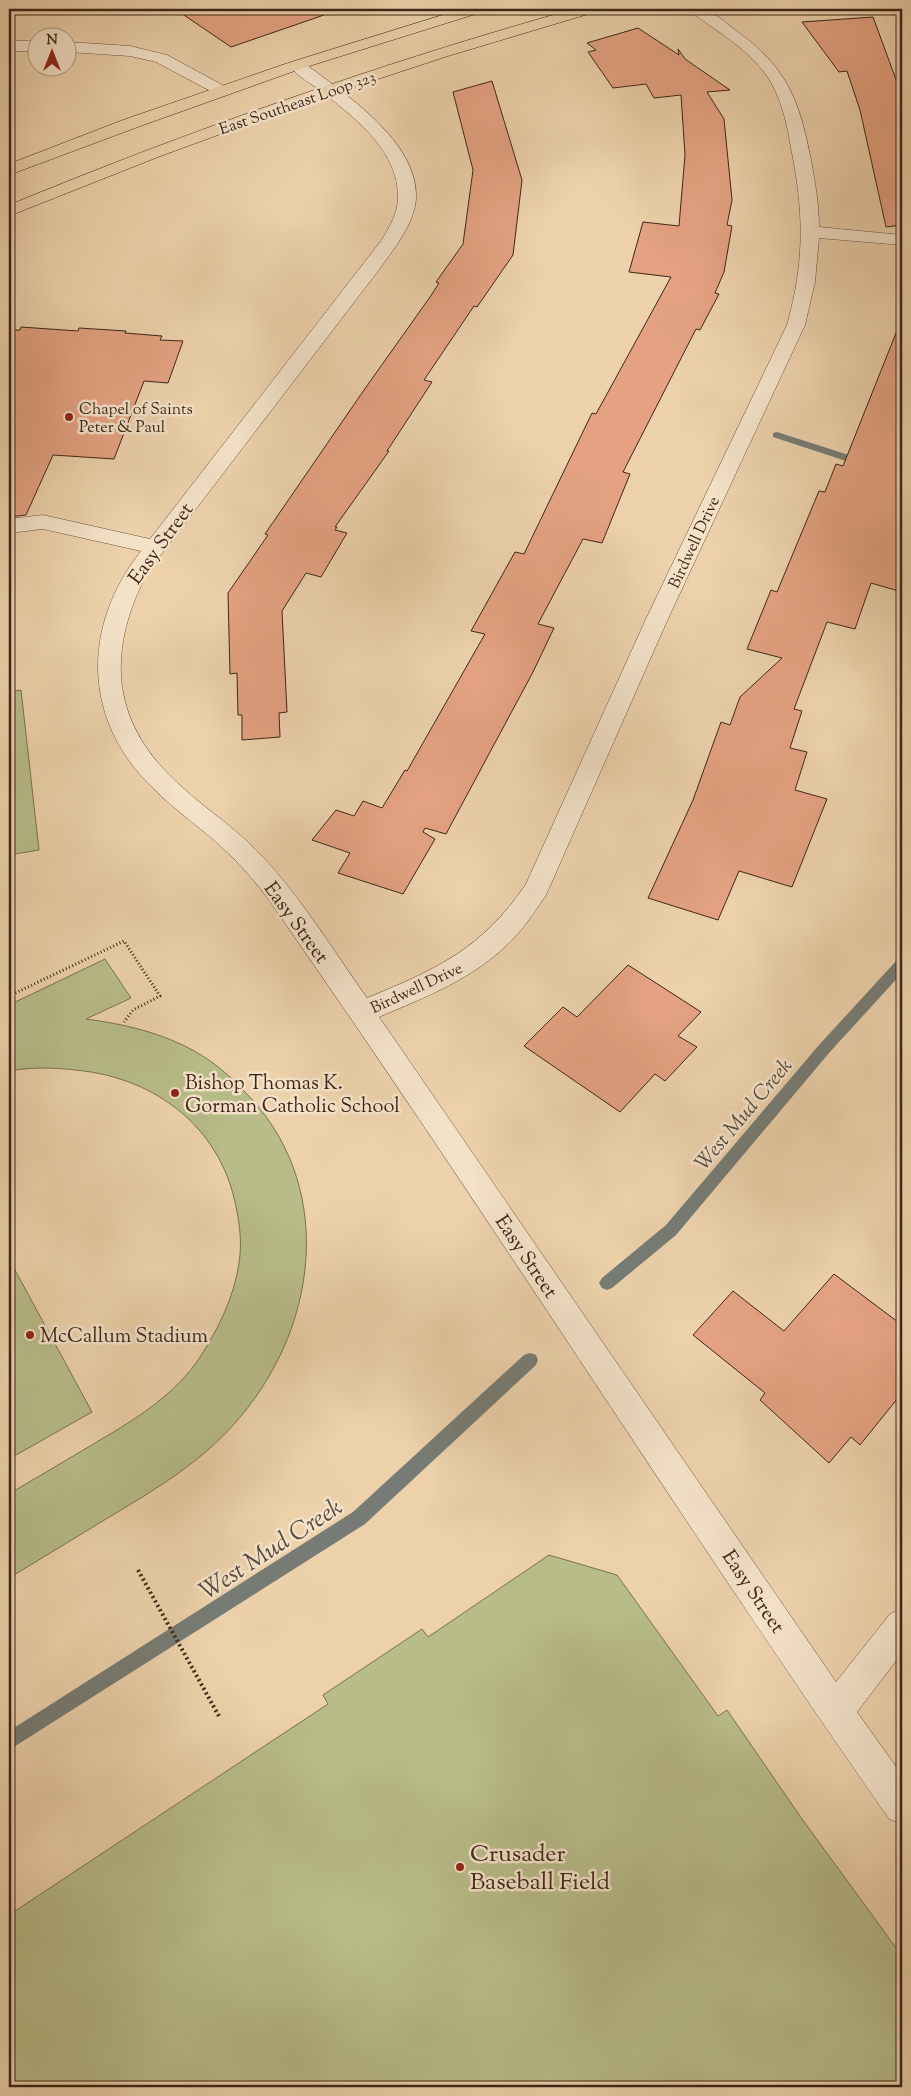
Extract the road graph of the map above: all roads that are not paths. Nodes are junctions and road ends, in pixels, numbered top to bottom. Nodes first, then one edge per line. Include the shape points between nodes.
1 (477, 9) edge
2 (590, 9) edge
3 (696, 9) edge
4 (9, 46) edge
5 (28, 46) edge
6 (78, 48) edge
7 (297, 65) junction
8 (328, 90) junction
9 (222, 91) junction
10 (9, 170) edge
11 (9, 211) edge
12 (810, 232) junction
13 (902, 240) edge
14 (9, 526) edge
15 (154, 547) junction
16 (362, 1012) junction
17 (902, 1626) edge
18 (835, 1711) junction
19 (902, 1806) edge

1 - 7 highway, East Southeast Loop 323
2 - 8 highway, East Southeast Loop 323
3 - 12 street, Birdwell Drive via 739,39 777,80 795,122 808,189
4 - 5 street
6 - 9 street via 130,51 161,58
7 - 8 street, Easy Street
7 - 9 highway, East Southeast Loop 323
8 - 11 highway, East Southeast Loop 323 via 114,168
8 - 15 street, Easy Street via 371,126 397,156 407,188 401,220 386,248
9 - 10 highway, East Southeast Loop 323
12 - 13 street
12 - 16 street, Birdwell Drive via 803,303 796,325 656,621 537,888 514,923 461,967
14 - 15 street via 43,522
15 - 16 street, Easy Street via 127,589 112,628 109,646 110,689 124,732 160,783 238,848 258,869
16 - 18 street, Easy Street
17 - 18 street
18 - 19 street, Easy Street

